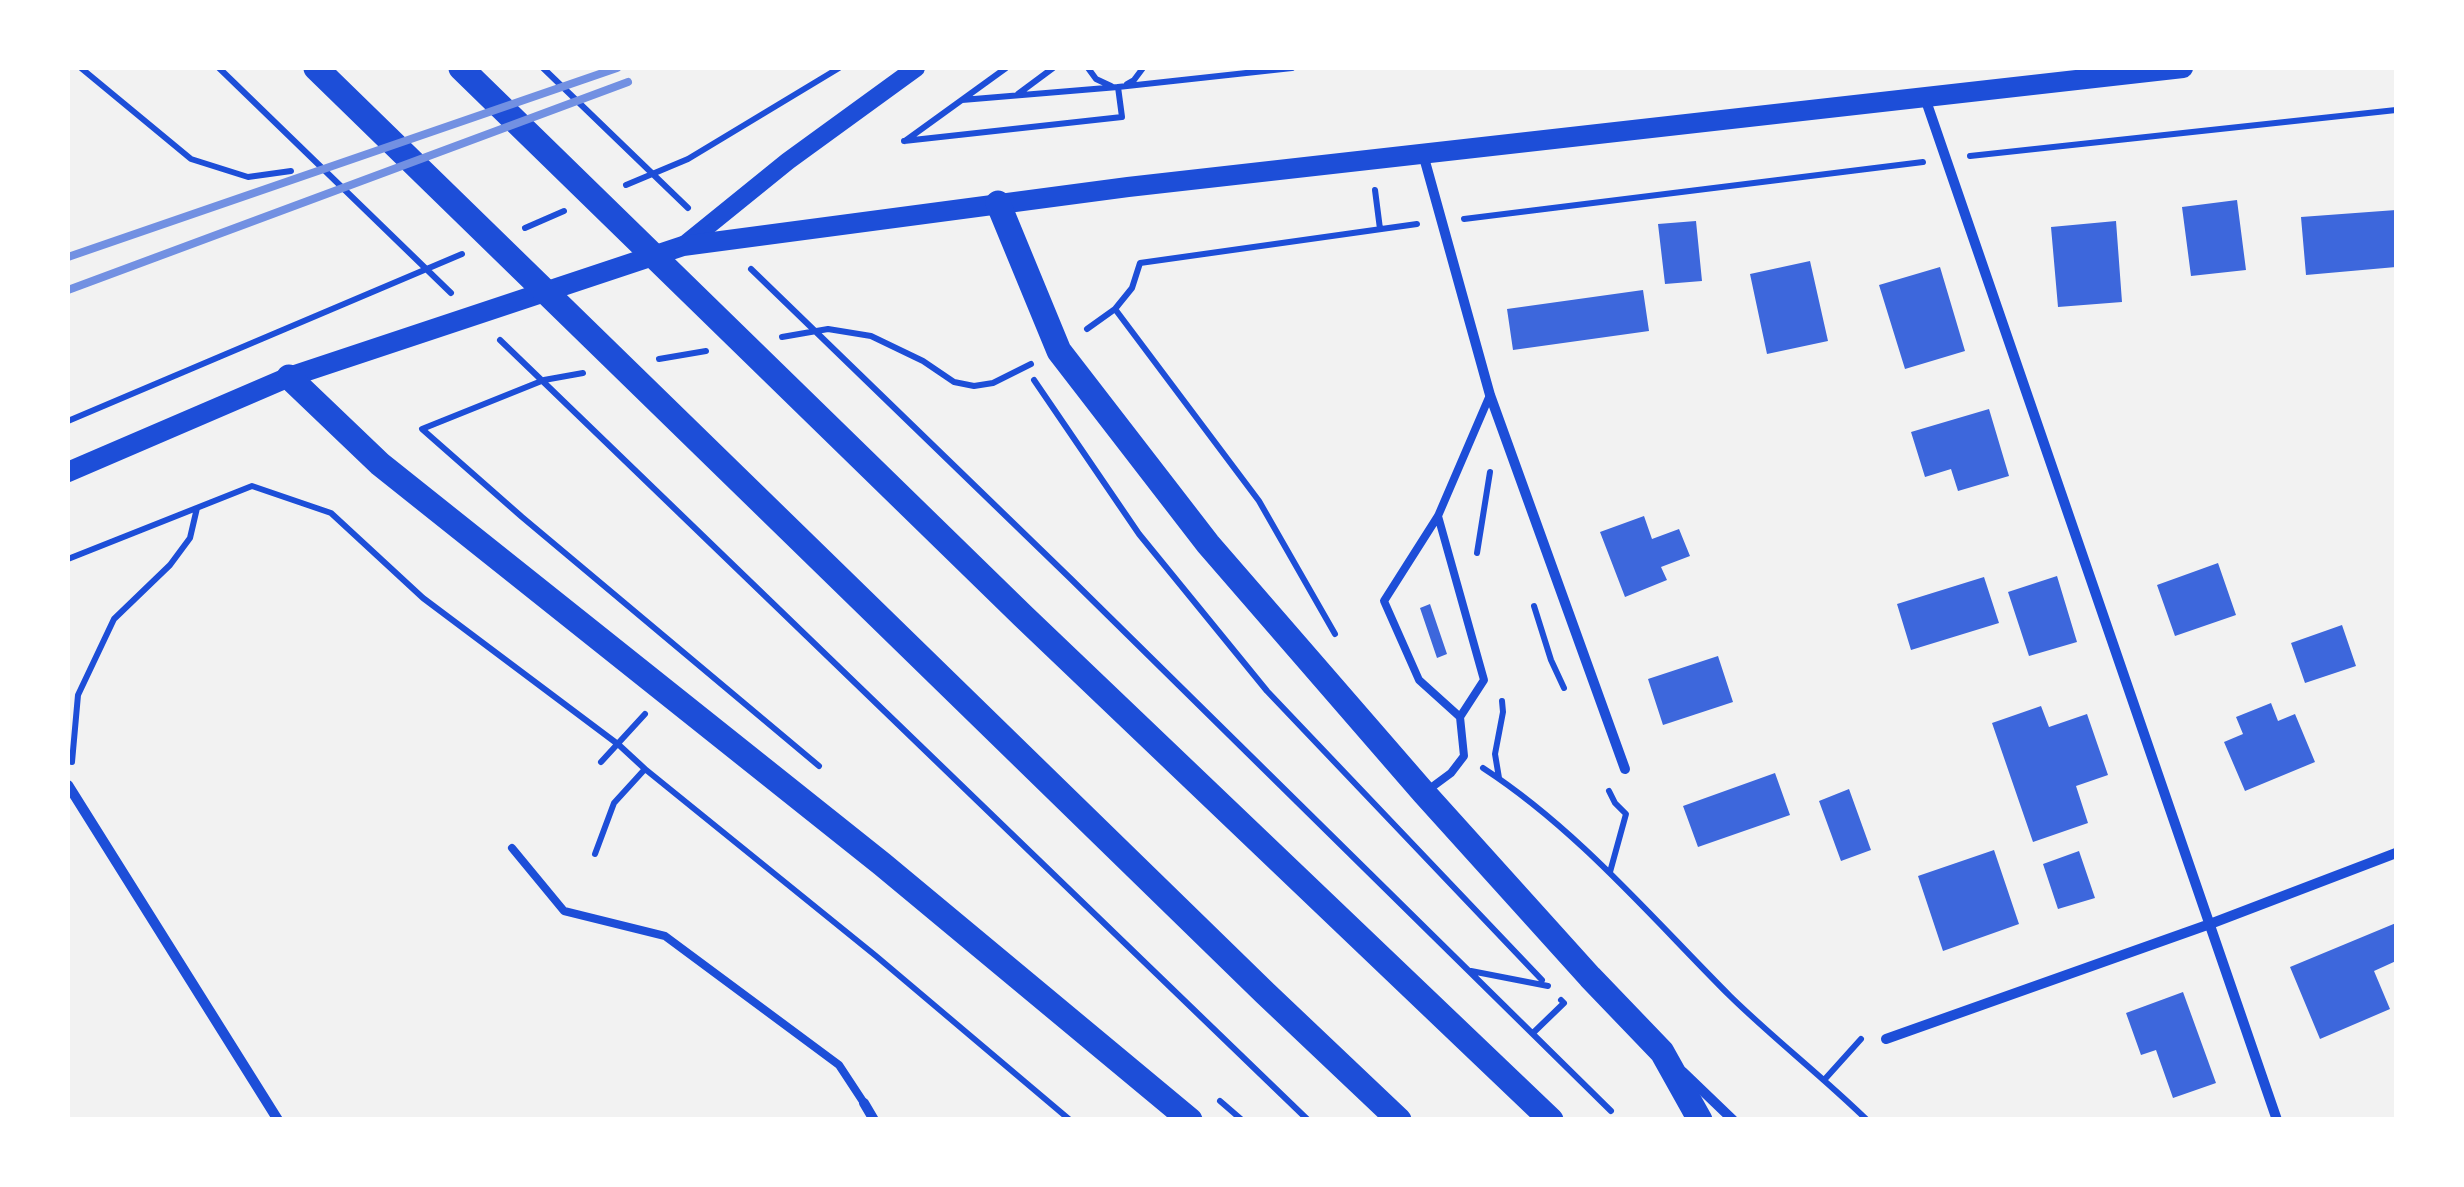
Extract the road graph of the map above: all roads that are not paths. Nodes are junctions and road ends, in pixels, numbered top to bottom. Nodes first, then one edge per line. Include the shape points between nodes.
1 (316, 68) edge
2 (461, 68) edge
3 (916, 68) edge
4 (2182, 68) edge
5 (1925, 98) junction
6 (1423, 153) junction
7 (998, 203) junction
8 (683, 246) junction
9 (289, 377) junction
10 (1490, 395) junction
11 (68, 472) edge
12 (1438, 516) junction
13 (1460, 717) junction
14 (1625, 770) dead end
15 (69, 786) edge
16 (1424, 793) junction
17 (512, 848) dead end
18 (2396, 853) edge
19 (2210, 924) junction
20 (1886, 1039) dead end
21 (1662, 1052) junction
22 (864, 1103) joint
23 (278, 1120) edge
24 (874, 1120) edge
25 (1190, 1120) edge
26 (1399, 1120) edge
27 (1552, 1120) edge
28 (1681, 1120) edge
29 (1700, 1120) edge
30 (1733, 1120) edge
31 (2278, 1120) edge

1 - 26 main road
2 - 27 main road
3 - 8 street
4 - 5 main road
5 - 6 main road
5 - 19 street
6 - 7 main road
6 - 10 street
7 - 8 main road
7 - 16 main road via 1058,351 1208,544
8 - 9 main road
9 - 11 main road
9 - 25 main road via 380,464
10 - 12 lane
10 - 14 street
12 - 13 lane via 1484,680
12 - 13 lane via 1384,601 1419,680
13 - 16 lane via 1464,756
15 - 23 street
16 - 21 main road
17 - 22 lane via 564,911 665,936 838,1065
18 - 19 street
19 - 20 street
19 - 31 street
21 - 28 main road
21 - 29 main road
21 - 30 street
22 - 24 street

